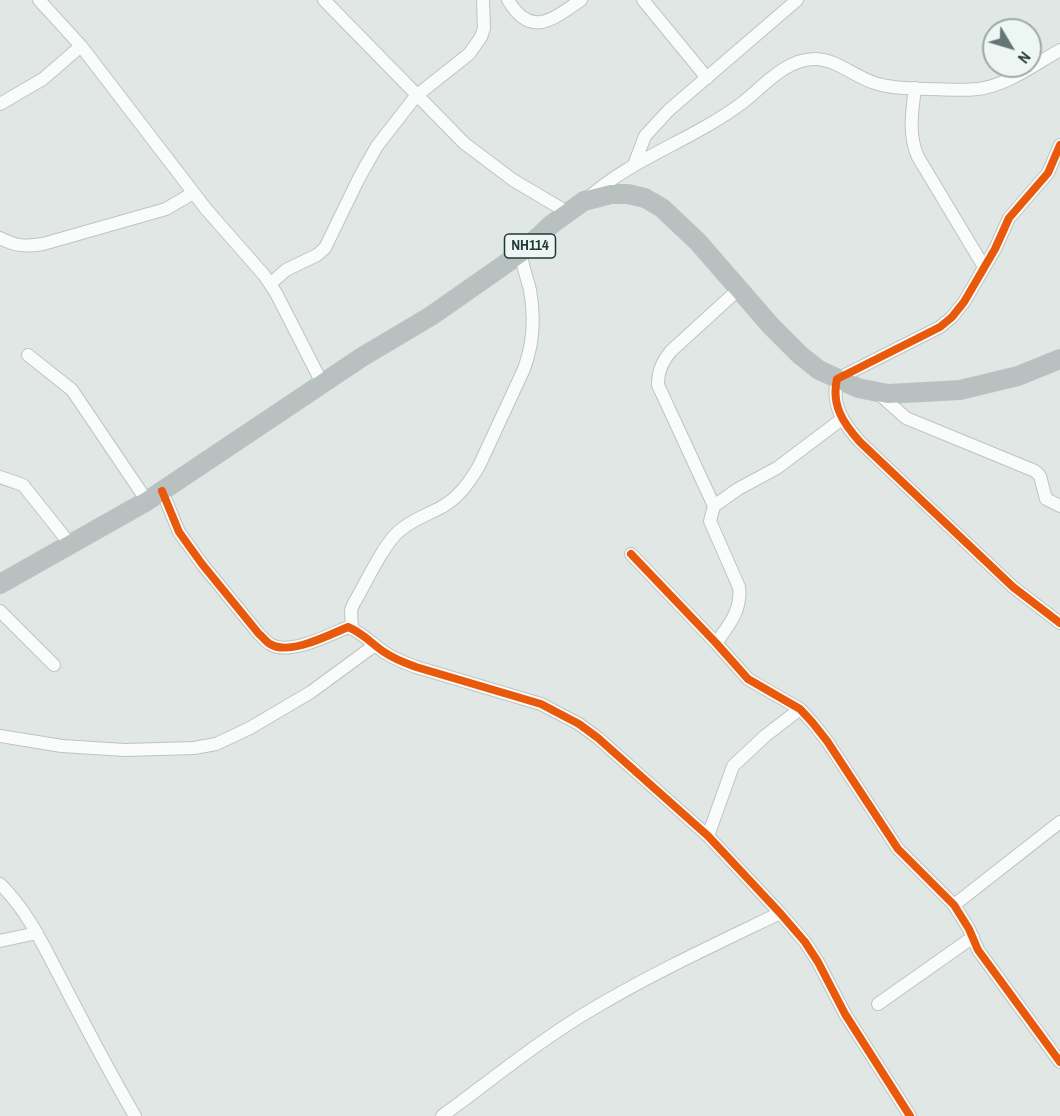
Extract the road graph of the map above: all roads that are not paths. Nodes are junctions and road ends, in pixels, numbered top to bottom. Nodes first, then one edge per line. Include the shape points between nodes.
1 (39, 0) edge
2 (324, 0) edge
3 (483, 0) edge
4 (508, 0) edge
5 (580, 0) edge
6 (644, 0) edge
7 (797, 0) edge
8 (784, 4) edge
9 (81, 46) junction
10 (1060, 50) edge
11 (706, 78) junction
12 (915, 88) junction
13 (416, 96) junction
14 (0, 104) edge
15 (1060, 145) edge
16 (634, 165) junction
17 (193, 193) junction
18 (584, 201) junction
19 (567, 212) junction
20 (0, 238) edge
21 (521, 253) junction
22 (984, 267) junction
23 (270, 284) junction
24 (740, 288) junction
25 (28, 355) dead end
26 (1060, 358) edge
27 (837, 379) junction
28 (322, 383) junction
29 (878, 393) junction
30 (842, 419) junction
31 (0, 477) edge
32 (154, 496) junction
33 (714, 506) junction
34 (1060, 506) edge
35 (70, 544) junction
36 (631, 554) dead end
37 (0, 584) edge
38 (0, 611) edge
39 (1060, 623) edge
40 (352, 629) junction
41 (716, 643) junction
42 (375, 645) junction
43 (54, 665) dead end
44 (800, 709) junction
45 (0, 736) edge
46 (1060, 822) edge
47 (708, 836) junction
48 (0, 884) edge
49 (954, 905) junction
50 (780, 913) junction
51 (37, 933) junction
52 (973, 937) junction
53 (0, 941) edge
54 (878, 1004) dead end
55 (1060, 1062) edge
56 (135, 1116) edge
57 (442, 1116) edge
58 (910, 1116) edge

1 - 9 street
2 - 13 street
3 - 13 street via 484,28 476,45
4 - 5 street via 525,20 543,22
6 - 11 street
7 - 8 street
8 - 11 street
9 - 14 street via 43,79
9 - 17 street
10 - 12 street via 1012,77 979,88
11 - 16 street via 651,128
12 - 16 street via 877,84 827,61 804,61 774,76 721,117
12 - 22 street via 912,144
13 - 19 street via 490,164
13 - 23 street via 368,161 325,248
15 - 22 street via 1048,173 1009,219
16 - 18 street
17 - 20 street via 166,209 43,244 25,247
17 - 23 street
18 - 19 highway, NH114
18 - 24 highway, NH114 via 611,194 645,198 682,225
19 - 21 highway, NH114
21 - 28 highway, NH114 via 431,316
21 - 40 street via 534,321 531,352 524,369 471,479 454,498 412,521 389,543 354,603
22 - 27 street via 964,302 940,327
23 - 28 street
24 - 27 highway, NH114 via 800,355
24 - 33 street via 671,351 658,373 658,385
25 - 32 street via 72,390
26 - 29 highway, NH114 via 1018,376 960,390
27 - 29 highway, NH114
27 - 30 street via 835,401
28 - 32 highway, NH114
29 - 34 street via 906,418 1035,471 1046,499
30 - 33 street via 777,468
30 - 39 street via 860,442 1013,587
31 - 35 street via 23,485
32 - 35 highway, NH114
32 - 40 street via 202,564 270,645 303,645 348,627
33 - 41 street via 710,521 739,587 740,598
35 - 37 highway, NH114
36 - 41 street
38 - 43 street
40 - 42 street
41 - 44 street via 748,679
42 - 45 street via 311,692 216,744 125,750 62,746
42 - 47 street via 416,667 542,704 579,724
44 - 47 street via 733,766
44 - 49 street via 827,741 898,849
46 - 49 street
47 - 50 street
48 - 51 street
49 - 52 street
50 - 57 street via 595,1007 557,1030
50 - 58 street via 818,962 844,1014
51 - 53 street
51 - 56 street
52 - 54 street
52 - 55 street via 978,950

